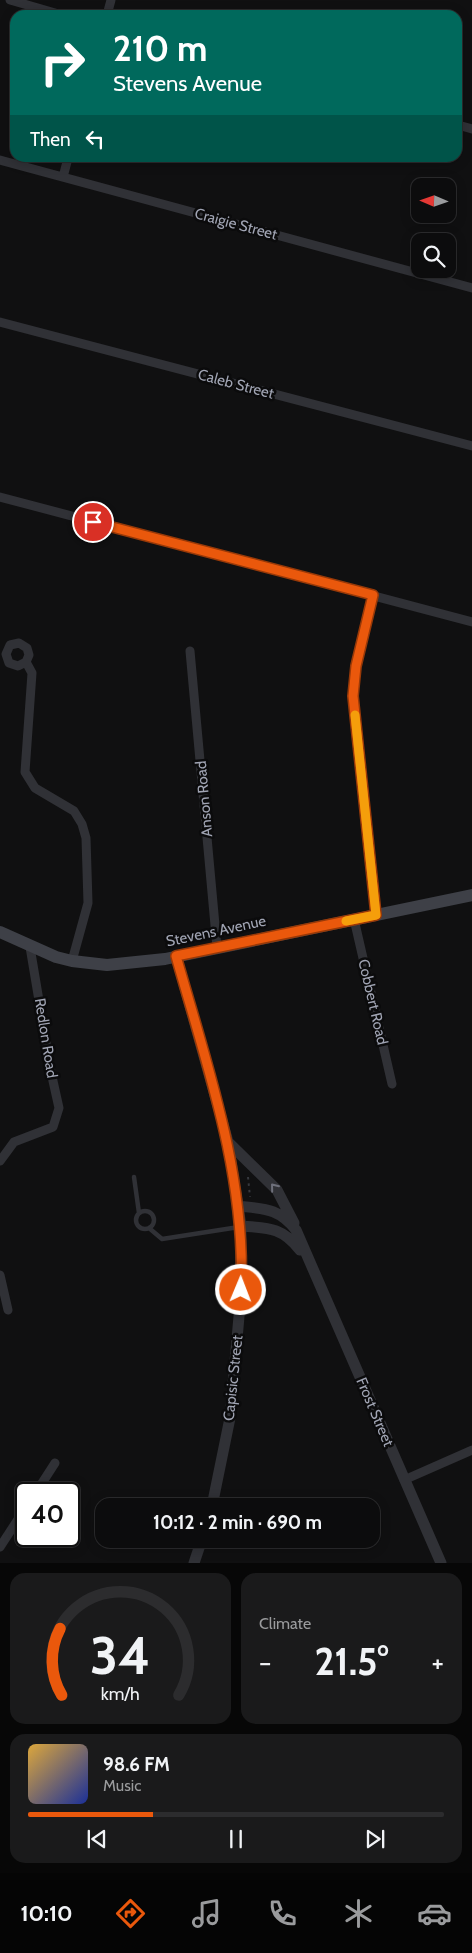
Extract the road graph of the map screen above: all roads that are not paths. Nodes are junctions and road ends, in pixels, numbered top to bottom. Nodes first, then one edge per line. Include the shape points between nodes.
1 (10, 0) edge
2 (45, 10) edge
3 (0, 160) edge
4 (67, 162) edge
5 (63, 177) junction
6 (472, 288) edge
7 (0, 322) edge
8 (472, 446) edge
9 (0, 497) edge
10 (373, 595) junction
11 (472, 622) edge
12 (190, 651) dead end
13 (26, 662) dead end
14 (472, 895) edge
15 (376, 915) junction
16 (354, 919) junction
17 (0, 932) edge
18 (30, 946) junction
19 (217, 947) junction
20 (176, 956) junction
21 (72, 961) junction
22 (392, 1084) dead end
23 (228, 1142) junction
24 (0, 1161) edge
25 (134, 1177) dead end
26 (238, 1206) junction
27 (139, 1214) junction
28 (241, 1226) junction
29 (149, 1228) junction
30 (296, 1230) junction
31 (309, 1261) junction
32 (0, 1267) edge
33 (0, 1276) edge
34 (8, 1310) dead end
35 (472, 1450) edge
36 (55, 1463) dead end
37 (404, 1480) junction
38 (43, 1482) edge
39 (214, 1498) edge
40 (15, 1524) edge
41 (0, 1547) edge
42 (199, 1548) edge
43 (194, 1563) edge
44 (441, 1563) edge

1 - 2 street
3 - 5 street, Craigie Street
4 - 5 street
5 - 6 street, Craigie Street
7 - 8 street, Caleb Street
9 - 10 street
10 - 11 street
10 - 15 street via 356,666 353,696
12 - 19 street, Anson Road
13 - 21 street via 32,676 25,772 35,788 74,811 86,838 88,903
14 - 15 main road, Stevens Avenue
15 - 16 main road, Stevens Avenue
16 - 19 main road, Stevens Avenue
16 - 22 street, Cobbert Road
17 - 18 main road, Stevens Avenue
18 - 21 main road, Stevens Avenue
18 - 24 street, Redlon Road via 59,1108 52,1128 14,1142
19 - 20 main road, Stevens Avenue
20 - 21 main road, Stevens Avenue via 107,965
20 - 23 street, Capisic Street
23 - 26 street, Capisic Street
30 -> 23 street, Frost Street via 277,1190
25 - 27 lane
26 - 28 street, Capisic Street
26 - 30 street, Frost Street via 278,1212
27 - 29 lane via 137,1225 144,1230
27 - 29 lane via 144,1211 152,1215 153,1224
28 - 29 lane via 162,1239
28 - 31 street, Frost Street via 267,1228 285,1234
28 - 39 street, Capisic Street via 240,1305 230,1418
30 - 31 street, Frost Street
31 - 37 street, Frost Street
32 - 33 street
33 - 34 street
35 - 37 street
36 - 38 street
37 - 44 street, Frost Street
40 - 41 street
42 - 43 street

